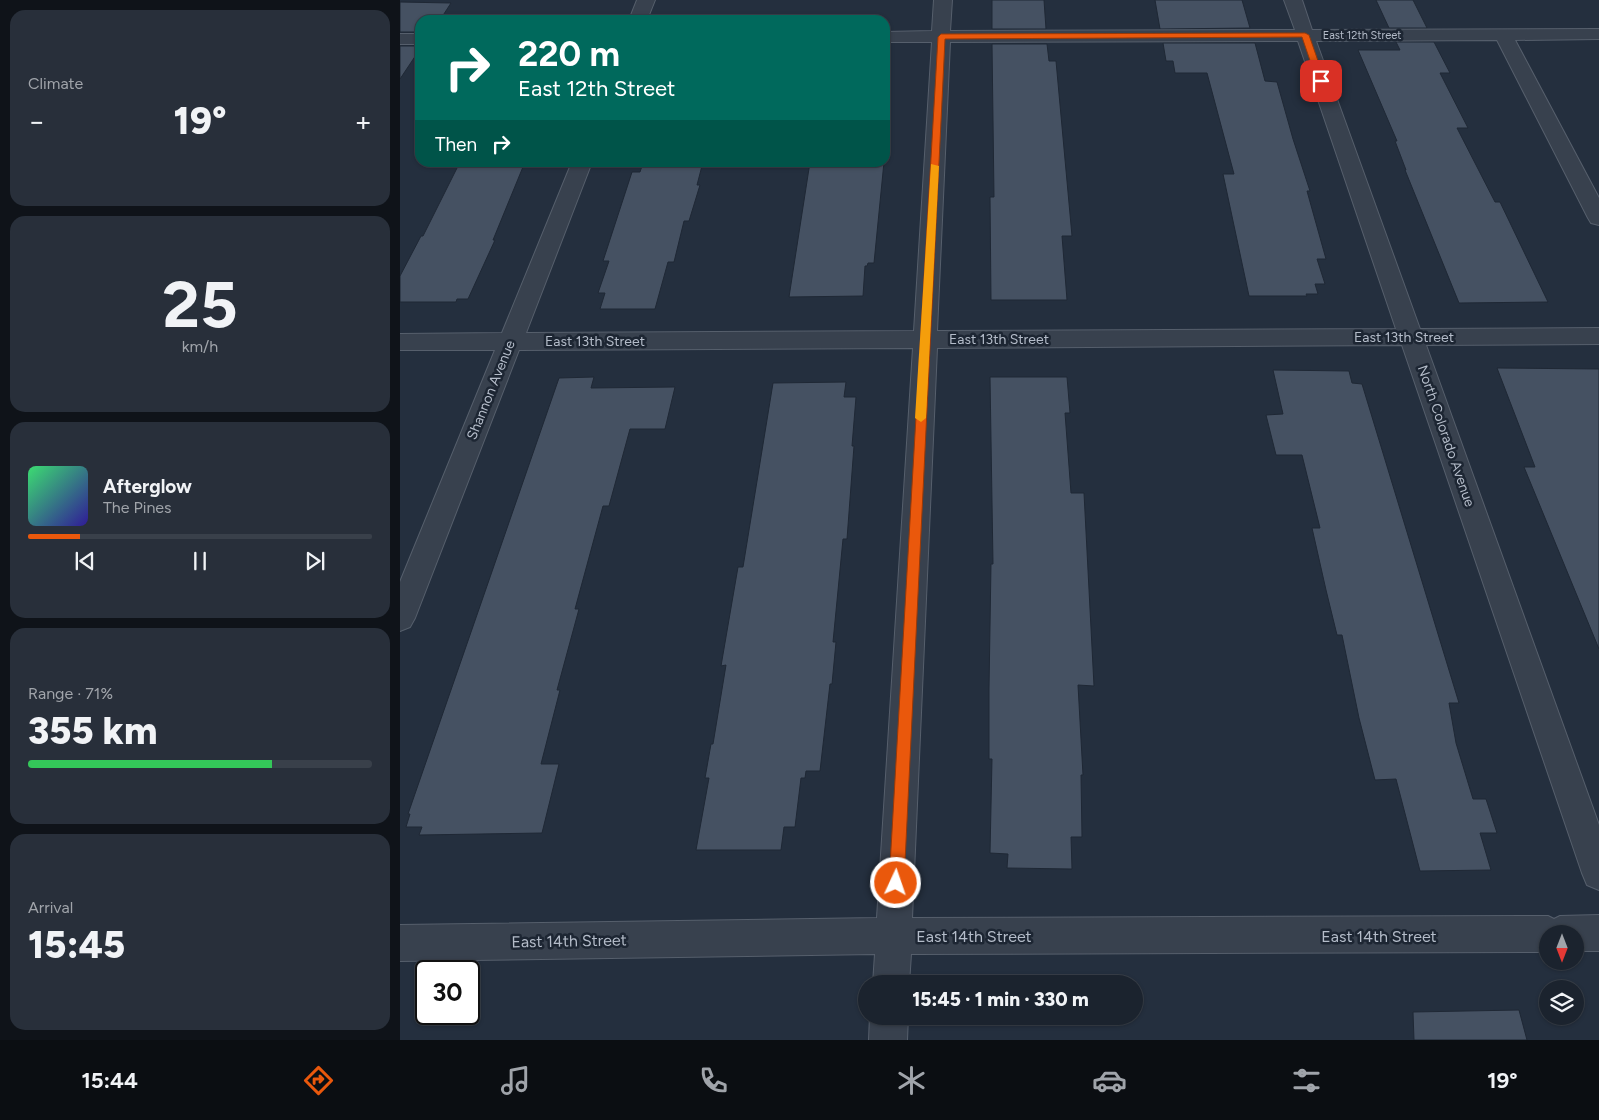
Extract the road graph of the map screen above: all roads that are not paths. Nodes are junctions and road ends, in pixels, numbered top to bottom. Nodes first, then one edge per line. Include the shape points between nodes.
1 (646, 0) edge
2 (943, 0) edge
3 (1293, 0) edge
4 (640, 15) edge
5 (1502, 34) junction
6 (1599, 34) edge
7 (1305, 35) junction
8 (890, 37) edge
9 (941, 37) junction
10 (400, 39) edge
11 (415, 39) edge
12 (580, 167) edge
13 (1599, 218) edge
14 (1599, 336) edge
15 (1411, 337) junction
16 (925, 339) junction
17 (511, 341) junction
18 (400, 342) edge
19 (400, 618) edge
20 (1599, 873) edge
21 (1584, 933) edge
22 (1599, 933) edge
23 (1539, 934) edge
24 (894, 936) junction
25 (400, 943) edge
26 (892, 975) edge
27 (889, 1025) edge
28 (888, 1040) edge

1 - 4 street
2 - 9 street
3 - 7 street, North Colorado Avenue
5 - 6 street, East 12th Street
5 - 7 street, East 12th Street
5 - 13 street
7 - 9 street, East 12th Street
7 - 15 street, North Colorado Avenue
8 - 9 street, East 12th Street
9 - 16 street
10 - 11 street
12 - 17 street, Shannon Avenue
14 - 15 street, East 13th Street
15 - 16 street, East 13th Street
15 - 20 street, North Colorado Avenue
16 - 17 street, East 13th Street
16 - 24 street
17 - 18 street, East 13th Street
17 - 19 street, Shannon Avenue
21 - 22 street
23 - 24 street, East 14th Street
24 - 25 street, East 14th Street
24 - 26 street
27 - 28 street

